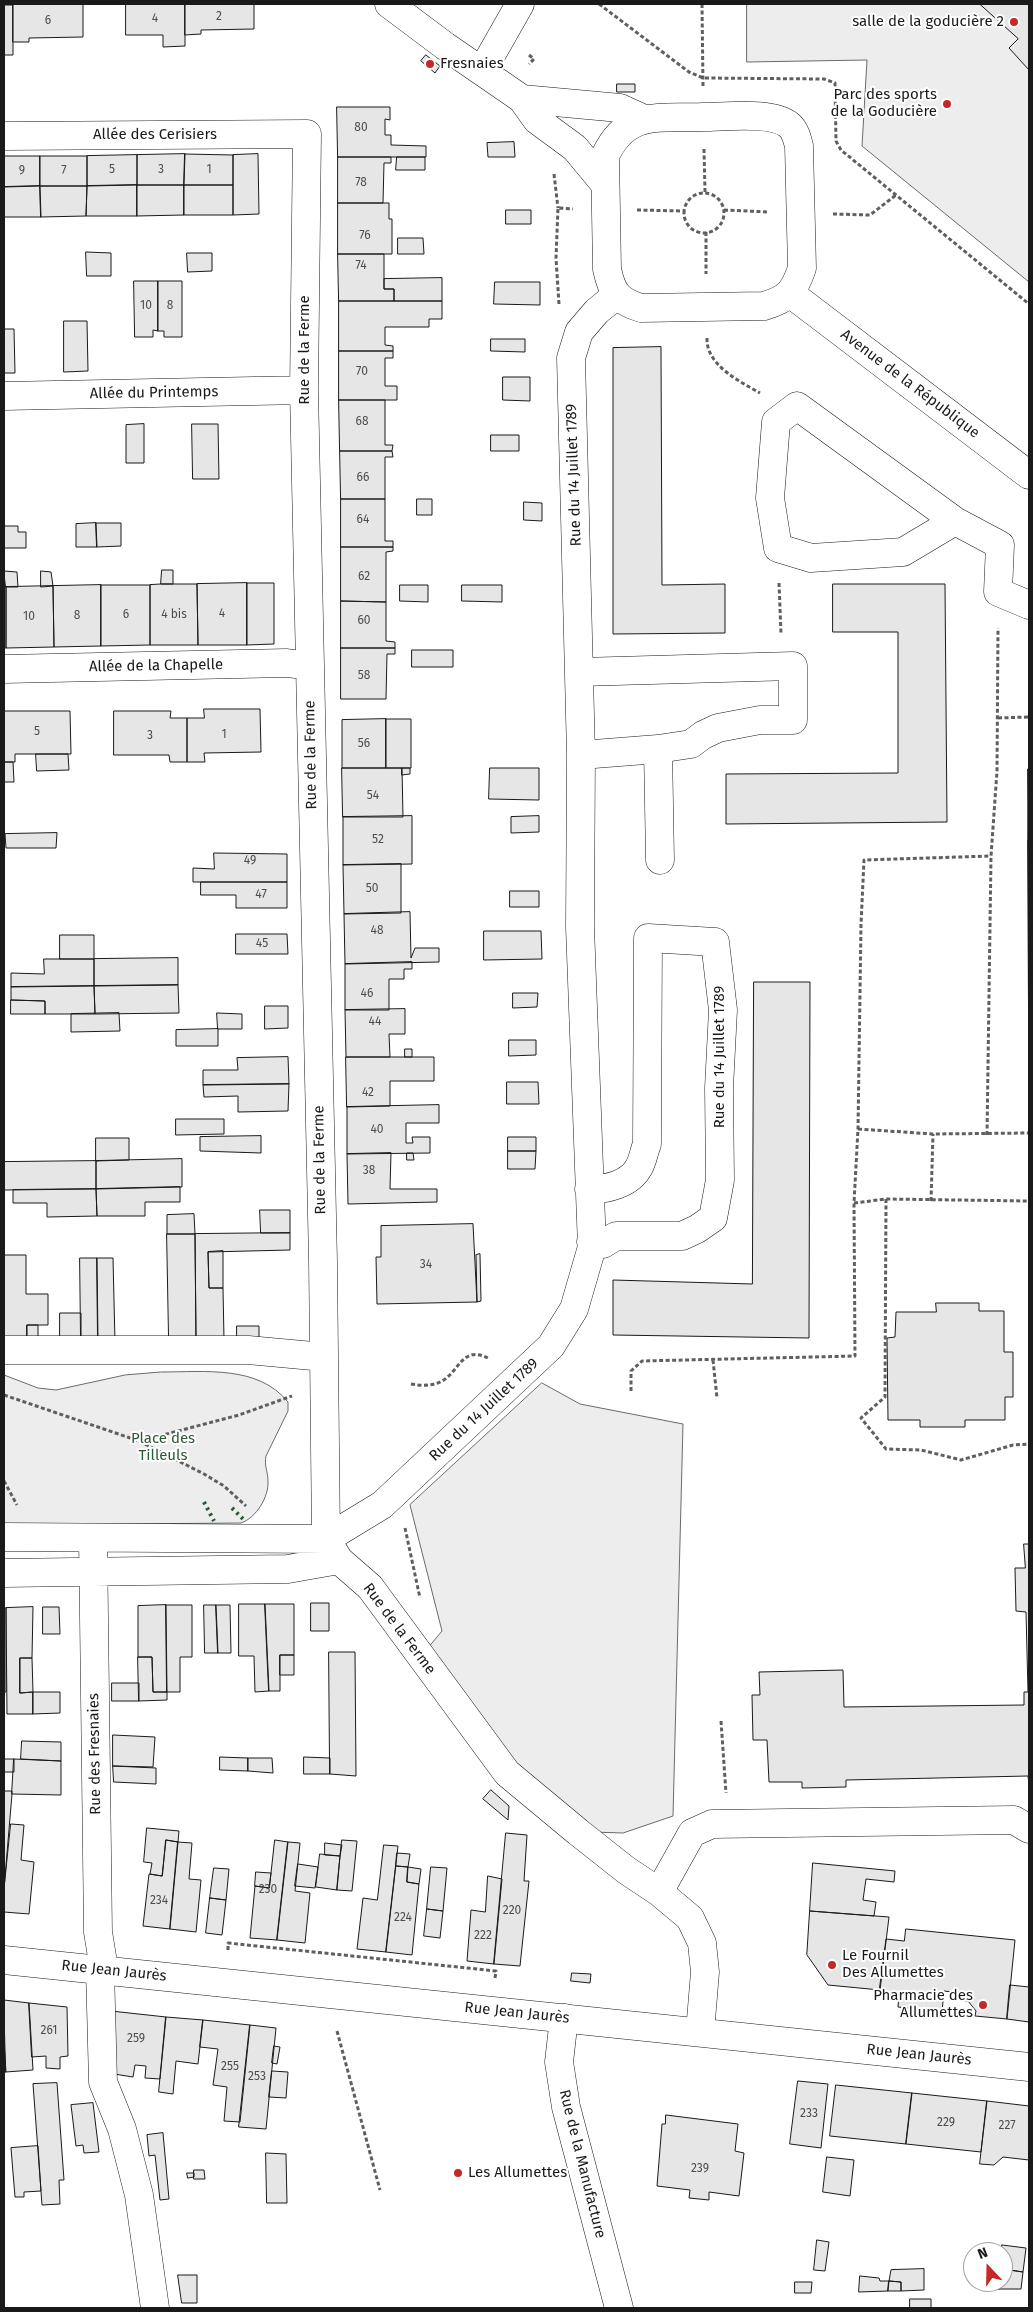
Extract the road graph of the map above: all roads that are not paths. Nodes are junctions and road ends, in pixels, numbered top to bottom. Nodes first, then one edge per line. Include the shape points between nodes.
1 (389, 4) edge
2 (520, 4) edge
3 (482, 71) junction
4 (522, 99) junction
5 (644, 119) junction
6 (307, 134) joint
7 (4, 136) edge
8 (604, 183) junction
9 (790, 294) junction
10 (617, 295) junction
11 (304, 390) junction
12 (4, 396) edge
13 (1029, 474) edge
14 (955, 521) junction
15 (1029, 605) edge
16 (309, 666) junction
17 (4, 669) edge
18 (580, 672) junction
19 (658, 750) junction
20 (581, 755) junction
21 (660, 860) dead end
22 (589, 1189) junction
23 (591, 1242) junction
24 (4, 1350) edge
25 (324, 1357) junction
26 (4, 1537) edge
27 (93, 1538) junction
28 (333, 1550) junction
29 (93, 1572) junction
30 (4, 1573) edge
31 (1029, 1829) edge
32 (660, 1892) junction
33 (4, 1960) edge
34 (102, 1969) junction
35 (564, 2018) junction
36 (700, 2032) junction
37 (1029, 2067) edge
38 (155, 2308) edge
39 (619, 2308) edge

1 - 3 street
2 - 3 street
3 - 4 street
4 - 5 street via 620,108
4 - 8 street via 537,120 575,148
5 - 8 street via 620,131 612,142 605,156
5 - 9 street via 767,117 790,126 799,146 802,268
6 - 7 street, Allée des Cerisiers
6 - 11 street, Rue de la Ferme
8 - 10 street via 607,269 610,284
9 - 10 street via 764,306 641,308 627,304
9 - 13 street, Avenue de la République
10 - 18 street, Rue du 14 Juillet 1789 via 579,332 571,358
11 - 12 street, Allée du Printemps
11 - 16 street, Rue de la Ferme
14 - 14 street via 798,406 776,422 770,498 778,548 811,558 903,552
14 - 15 street via 1000,545 998,592
16 - 17 street, Allée de la Chapelle via 287,663
16 - 25 street, Rue de la Ferme
18 - 19 street via 793,666 793,720 760,720 718,728 691,744
18 - 20 street, Rue du 14 Juillet 1789
19 - 20 street
19 - 21 street
20 - 22 street, Rue du 14 Juillet 1789 via 580,927
22 - 23 street, Rue du 14 Juillet 1789
22 - 23 street, Rue du 14 Juillet 1789 via 602,1190 623,1182 638,1169 647,1144 648,938 715,942 723,1010 719,1088 720,1180 712,1218 682,1236 616,1236 604,1244
23 - 28 street, Rue du 14 Juillet 1789 via 574,1309 551,1346
24 - 25 street via 248,1350
25 - 28 street, Rue de la Ferme
26 - 27 street
27 - 28 street
27 - 29 street, Rue des Fresnaies
28 - 29 street via 288,1569
28 - 32 street, Rue de la Ferme via 370,1587 507,1773 626,1870
29 - 30 street
29 - 34 street, Rue des Fresnaies via 98,1932
31 - 32 street via 1014,1820 712,1824 692,1833
32 - 36 street, Rue de la Ferme via 690,1918 702,1944 704,1972
33 - 34 street, Rue Jean Jaurès
34 - 35 street, Rue Jean Jaurès
34 - 38 street, Rue des Fresnaies via 103,2082 122,2129 139,2195
35 - 36 street, Rue Jean Jaurès
35 - 39 street, Rue de la Manufacture via 559,2062 566,2107
36 - 37 street, Rue Jean Jaurès

